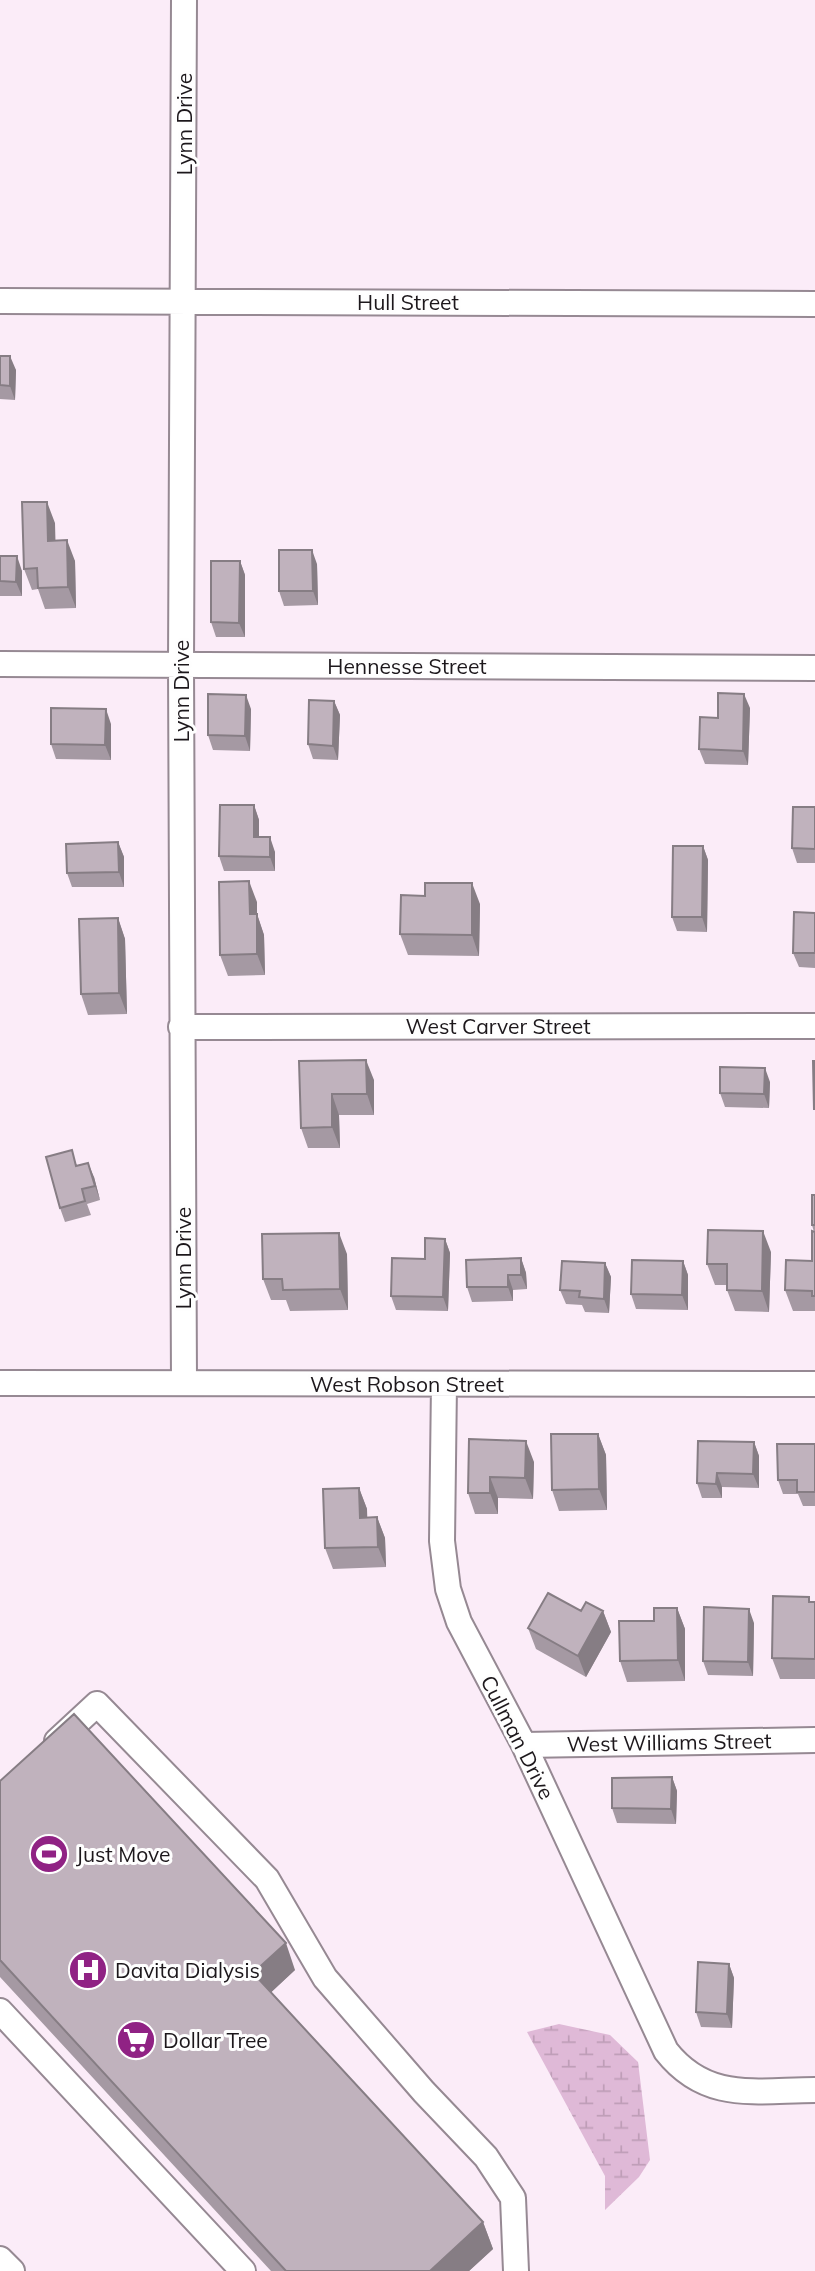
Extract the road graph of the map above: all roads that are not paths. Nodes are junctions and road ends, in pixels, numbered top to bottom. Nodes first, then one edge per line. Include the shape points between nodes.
1 (184, 0) edge
2 (0, 301) edge
3 (183, 301) junction
4 (815, 304) edge
5 (0, 664) edge
6 (181, 665) junction
7 (815, 668) edge
8 (815, 1026) edge
9 (181, 1027) junction
10 (0, 1383) edge
11 (184, 1383) junction
12 (444, 1384) junction
13 (815, 1384) edge
14 (815, 1741) edge
15 (524, 1745) junction
16 (39, 1758) edge
17 (0, 2011) edge
18 (815, 2090) edge
19 (0, 2259) edge
20 (12, 2271) edge
21 (243, 2271) edge
22 (516, 2271) edge

1 - 3 street, Lynn Drive
2 - 3 street, Hull Street
3 - 4 street, Hull Street
3 - 6 street, Lynn Drive
5 - 6 street, Hennesse Street
6 - 7 street, Hennesse Street
6 - 9 street, Lynn Drive
8 - 9 street, West Carver Street
9 - 11 street, Lynn Drive
10 - 11 street, West Robson Street
11 - 12 street, West Robson Street
12 - 13 street, West Robson Street
12 - 15 street, Cullman Drive via 442,1541 448,1589 460,1622
14 - 15 street, West Williams Street
15 - 18 street, Cullman Drive via 666,2051 680,2069 722,2091
16 - 22 street via 97,1704 267,1879 325,1978 486,2157 513,2198
17 - 21 street
19 - 20 street

